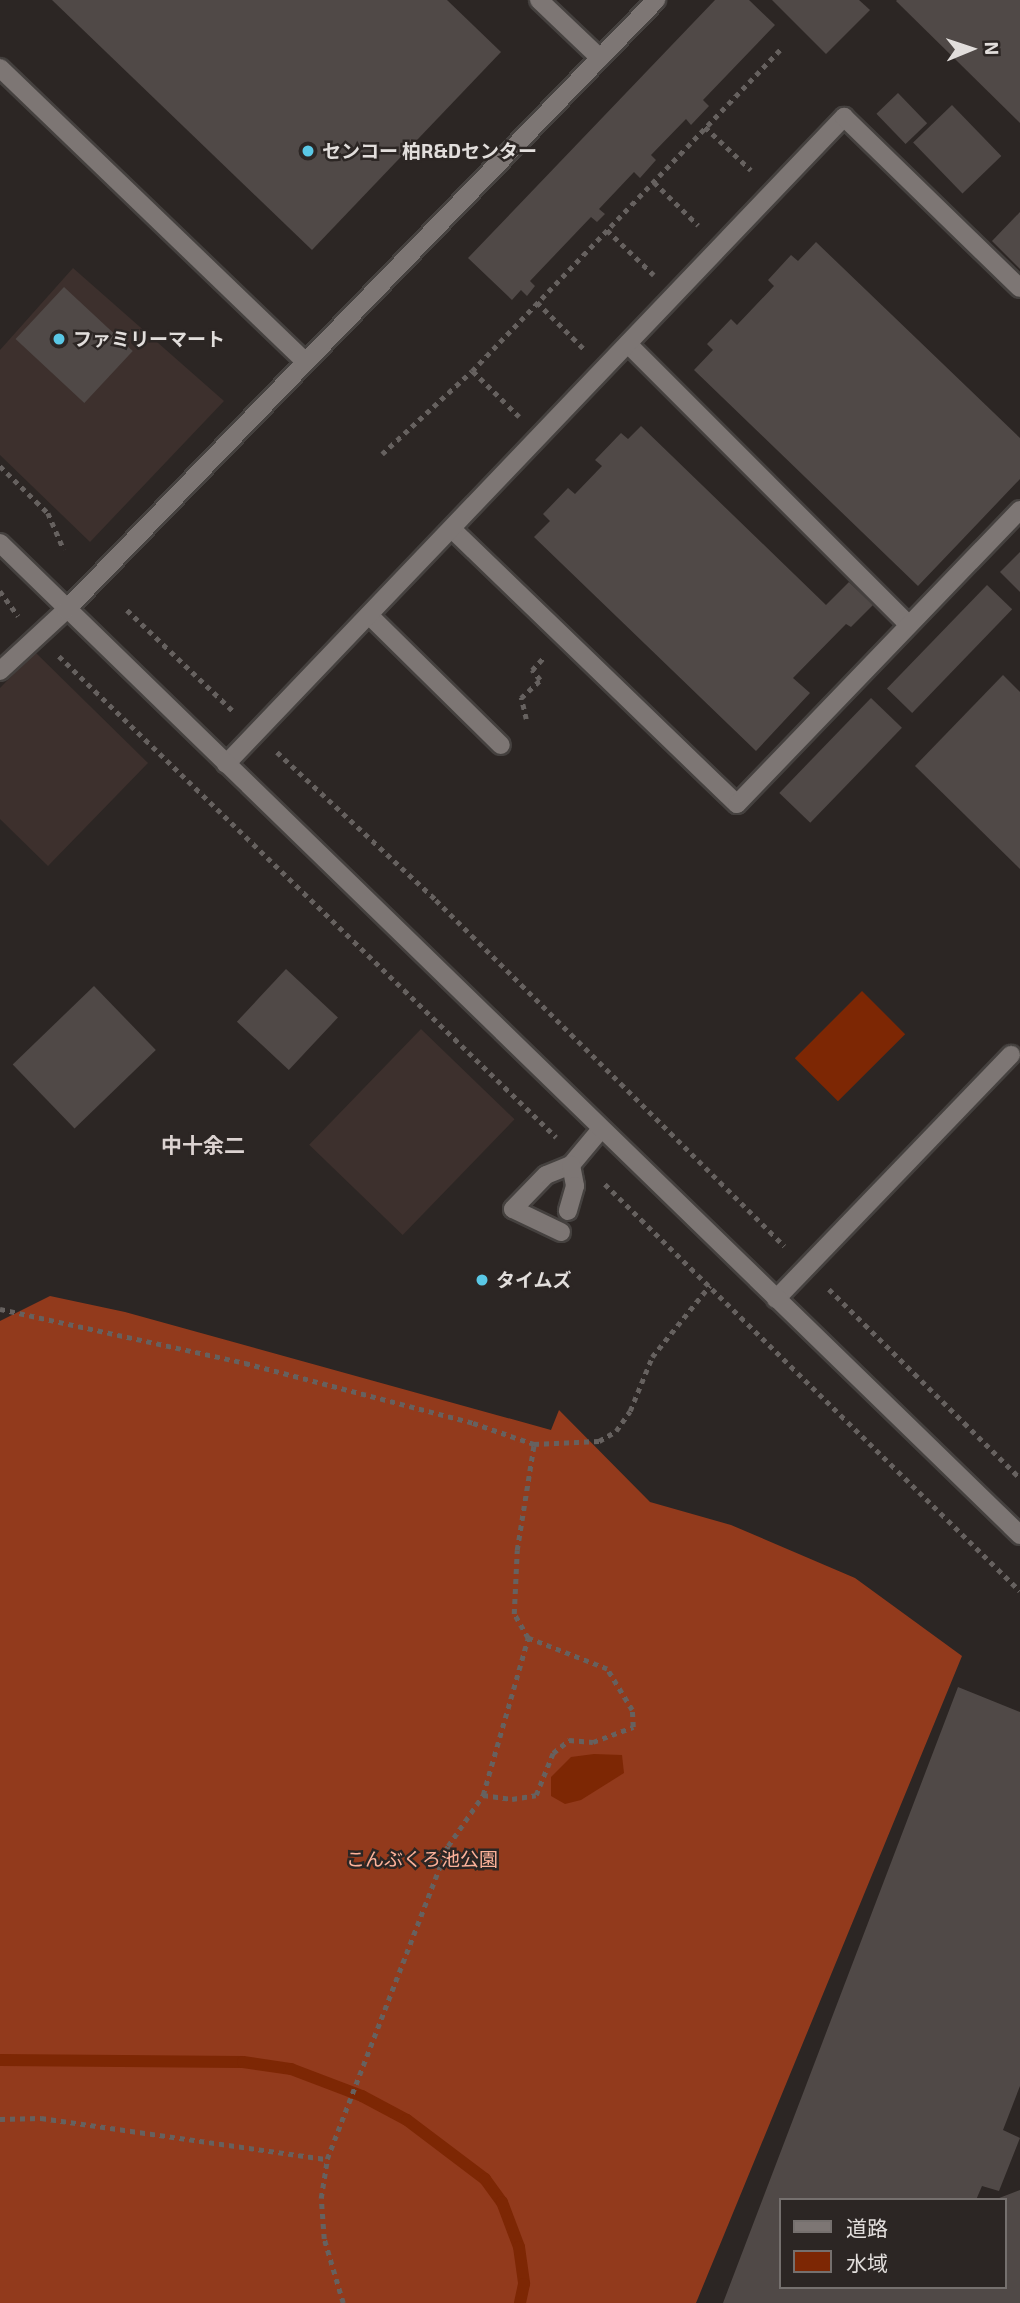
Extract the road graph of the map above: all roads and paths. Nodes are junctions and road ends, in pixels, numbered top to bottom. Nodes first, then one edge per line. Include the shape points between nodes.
1 (539, 0) edge
2 (656, 0) edge
3 (781, 50) dead end
4 (600, 58) junction
5 (0, 68) edge
6 (705, 127) junction
7 (654, 182) junction
8 (774, 191) junction
9 (607, 230) junction
10 (720, 247) junction
11 (1020, 288) edge
12 (674, 295) junction
13 (537, 302) junction
14 (628, 344) junction
15 (304, 360) junction
16 (604, 369) junction
17 (472, 371) junction
18 (539, 437) junction
19 (382, 454) dead end
20 (0, 466) edge
21 (1020, 510) edge
22 (452, 529) junction
23 (0, 542) edge
24 (64, 550) dead end
25 (66, 610) junction
26 (127, 610) dead end
27 (369, 615) junction
28 (909, 625) junction
29 (36, 634) junction
30 (540, 662) dead end
31 (0, 671) edge
32 (526, 719) dead end
33 (257, 734) junction
34 (501, 745) dead end
35 (226, 764) junction
36 (1011, 1055) dead end
37 (601, 1129) junction
38 (574, 1161) junction
39 (568, 1211) dead end
40 (561, 1231) dead end
41 (806, 1266) junction
42 (710, 1285) junction
43 (776, 1299) junction
44 (0, 1308) edge
45 (534, 1444) junction
46 (1020, 1478) edge
47 (1020, 1535) edge
48 (1020, 1591) edge
49 (528, 1638) junction
50 (483, 1795) junction
51 (0, 2119) edge
52 (327, 2159) junction
53 (343, 2303) edge

1 - 4 street
2 - 4 street
3 - 6 path
4 - 15 street
5 - 15 street
6 - 7 path
6 - 8 path
7 - 9 path
7 - 10 path
8 - 10 street
8 - 11 street via 844,117
9 - 12 path
9 - 13 path
10 - 12 street
12 - 14 street
13 - 16 path
13 - 17 path
14 - 16 street
14 - 28 street
15 - 25 street
16 - 18 street
17 - 18 path
17 - 19 path
18 - 22 street
20 - 24 path via 48,513
21 - 28 street
22 - 27 street
22 - 28 street via 737,804
23 - 25 street
25 - 29 street
25 - 35 street
26 - 33 path
27 - 33 street
27 - 34 street
29 - 31 street
29 - 38 path
30 - 32 path via 532,670 540,680 521,698
33 - 35 street
33 - 41 path via 436,900
35 - 37 street
36 - 41 street
37 - 38 street
37 - 43 street
38 - 39 street via 575,1186
38 - 40 street via 546,1175 513,1209
38 - 42 path
41 - 43 street
41 - 46 path
42 - 45 path via 652,1357 630,1411 616,1431 599,1441
42 - 48 path
43 - 47 street
44 - 45 path via 244,1363 473,1423
45 - 49 path via 517,1550 514,1614
49 - 50 path
49 - 50 path via 607,1669 632,1710 633,1727 593,1742 569,1740 552,1753 536,1795 512,1800
50 - 52 path via 448,1846
51 - 52 path via 41,2118
52 - 53 path via 321,2198 324,2239

